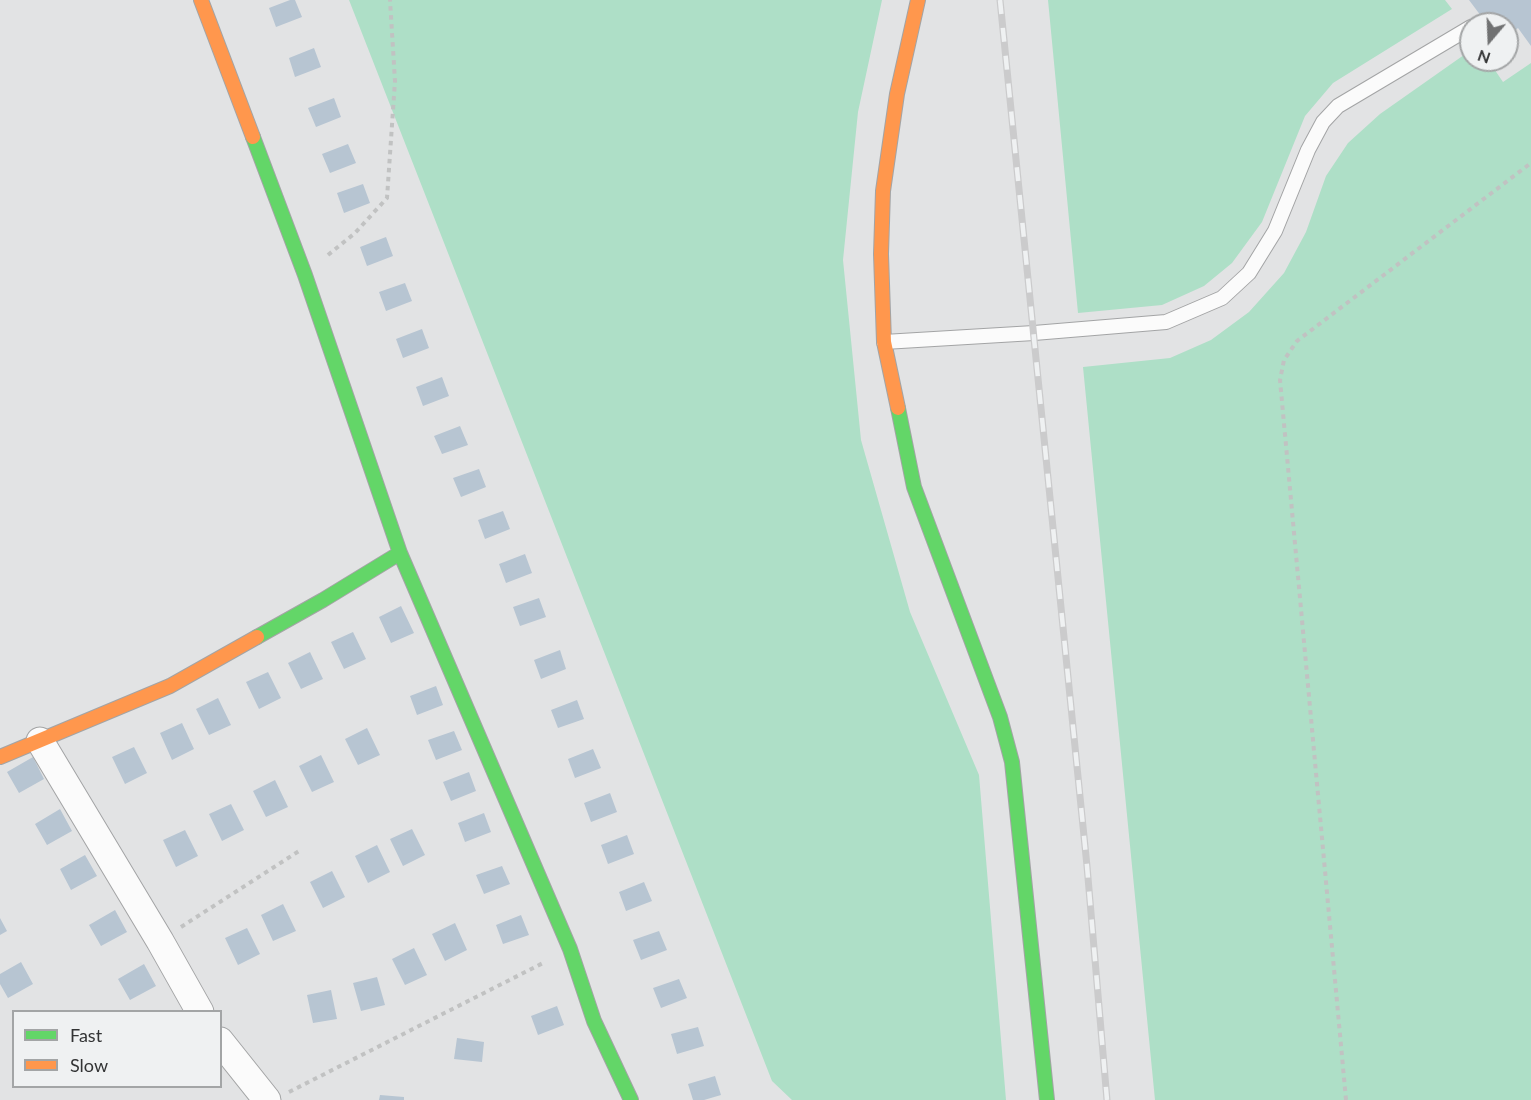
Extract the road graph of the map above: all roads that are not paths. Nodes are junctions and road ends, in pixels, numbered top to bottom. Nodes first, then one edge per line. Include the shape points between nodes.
1 (201, 0) edge
2 (918, 0) edge
3 (1459, 34) edge
4 (884, 342) junction
5 (400, 553) junction
6 (40, 741) junction
7 (0, 757) edge
8 (199, 1010) edge
9 (222, 1043) edge
10 (275, 1097) edge
11 (631, 1100) edge
12 (1047, 1100) edge

1 - 5 street via 304,275
2 - 4 street via 897,94 883,191
3 - 4 lane via 1338,106 1323,122 1275,231 1249,273 1222,298 1166,321
4 - 12 street via 914,487 1000,717 1012,762
5 - 6 street via 170,686
5 - 11 street via 570,949 594,1022
6 - 7 street
6 - 8 street
9 - 10 street

